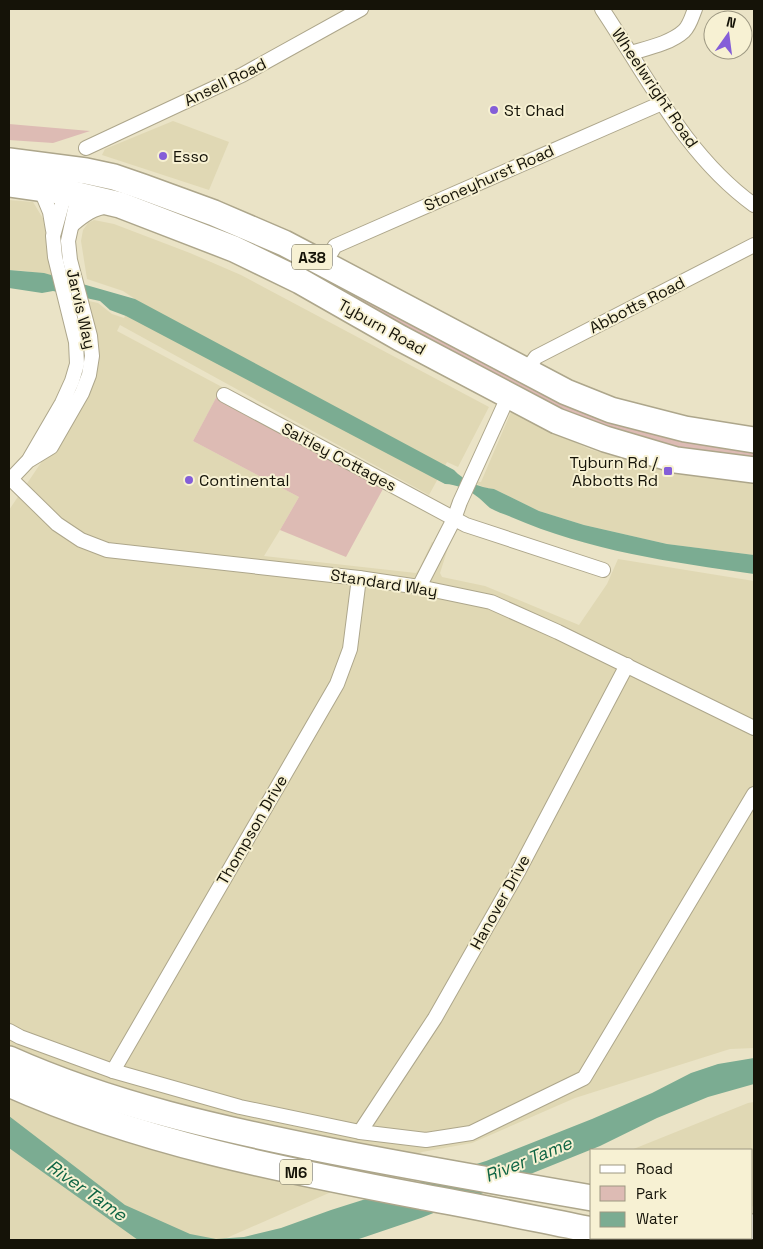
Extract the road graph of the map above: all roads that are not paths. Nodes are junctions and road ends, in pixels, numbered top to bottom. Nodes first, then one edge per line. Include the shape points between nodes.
1 (361, 9) edge
2 (602, 9) edge
3 (695, 9) edge
4 (631, 53) junction
5 (662, 103) junction
6 (9, 161) edge
7 (77, 175) junction
8 (9, 184) edge
9 (40, 188) junction
10 (120, 205) junction
11 (754, 205) edge
12 (72, 225) junction
13 (53, 236) junction
14 (754, 245) edge
15 (324, 264) junction
16 (526, 371) junction
17 (224, 395) dead end
18 (508, 397) junction
19 (754, 440) edge
20 (28, 461) junction
21 (754, 470) edge
22 (10, 480) edge
23 (454, 519) junction
24 (603, 570) dead end
25 (359, 578) junction
26 (418, 587) junction
27 (627, 665) junction
28 (754, 728) edge
29 (754, 794) edge
30 (9, 1031) edge
31 (9, 1059) edge
32 (114, 1072) junction
33 (9, 1084) edge
34 (360, 1132) junction
35 (590, 1198) edge
36 (590, 1230) edge

1 - 7 street, Ansell Road via 242,75
2 - 4 street, Wheelwright Road
3 - 4 street via 683,32
4 - 5 street, Wheelwright Road
5 - 11 street, Wheelwright Road via 710,167
5 - 15 street, Stoneyhurst Road via 335,246
6 - 7 highway, Tyburn Road / A38
7 - 9 highway, Tyburn Road / A38
7 - 10 highway, Tyburn Road / A38
7 - 12 street, Jarvis Way
7 - 13 street
7 - 15 highway, Tyburn Road / A38 via 114,177 143,187 214,213
8 - 9 highway, Tyburn Road / A38
9 - 13 street via 50,212
10 - 12 street via 93,209
10 - 18 highway, Tyburn Road / A38 via 234,249 300,281
12 - 20 street, Jarvis Way via 68,241 70,260 90,336 92,356 82,394 51,447
13 - 20 street, Jarvis Way via 76,342 77,364 62,403
14 - 16 street, Abbotts Road via 536,357
15 - 16 highway, Tyburn Road / A38
16 - 19 highway, Tyburn Road / A38 via 611,410 685,429
17 - 23 street, Saltley Cottages
18 - 21 highway, Tyburn Road / A38 via 605,440 676,460
18 - 23 street
20 - 22 street, Jarvis Way
22 - 25 street, Standard Way via 57,524 81,540 107,550
23 - 24 street, Saltley Cottages
23 - 26 street
25 - 26 street, Standard Way
25 - 32 street, Thompson Drive via 350,649 337,684
26 - 27 street, Standard Way via 491,602
27 - 28 street, Standard Way
27 - 34 street, Hanover Drive via 519,870 435,1018
29 - 34 street via 584,1078 471,1133 426,1140
30 - 32 street
31 - 35 highway, M6 via 61,1081 131,1104 233,1132
32 - 34 street via 240,1107
33 - 36 highway, M6 via 134,1132 221,1155 322,1178

